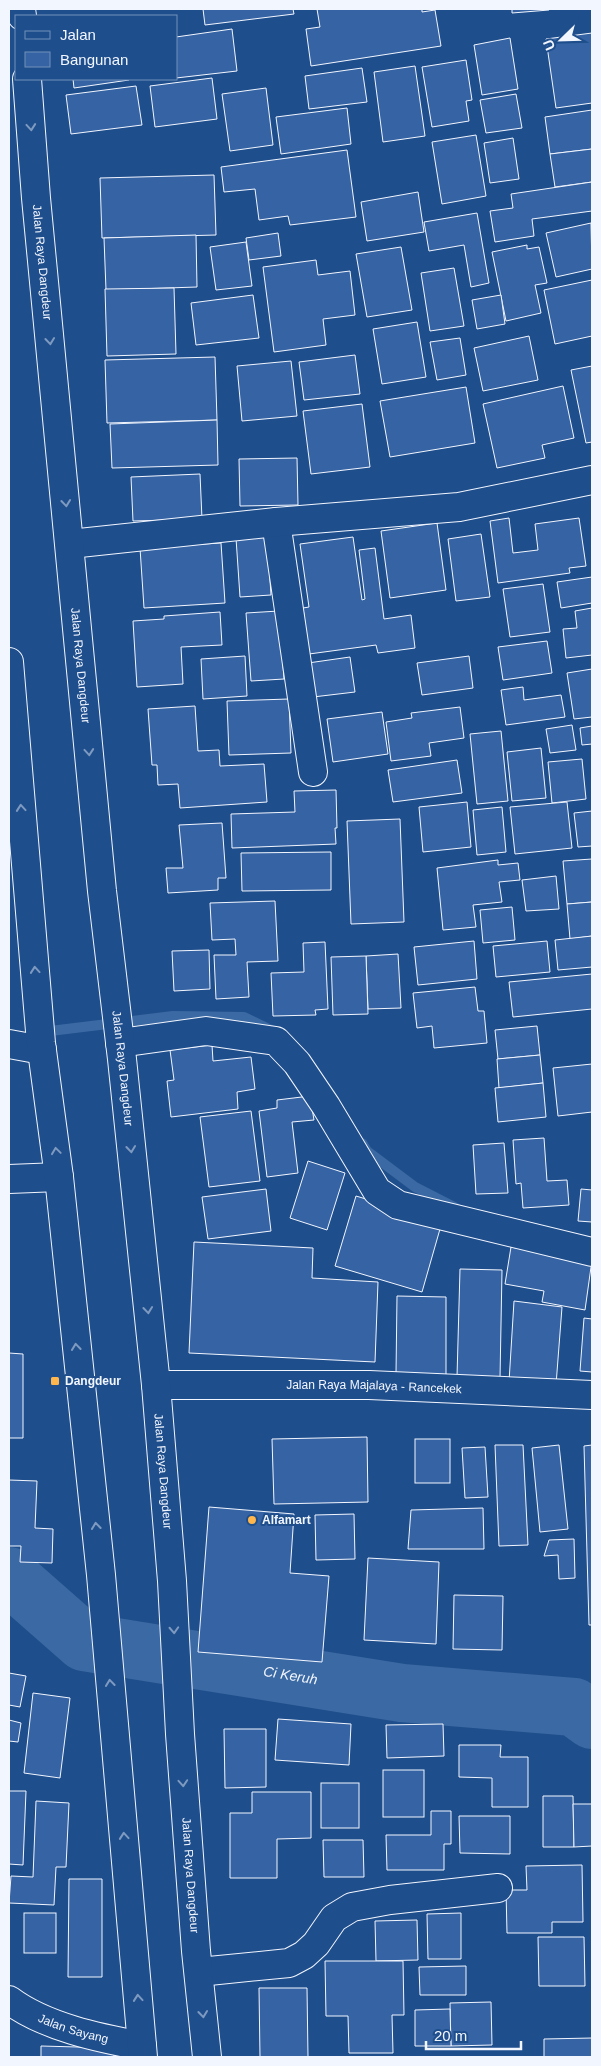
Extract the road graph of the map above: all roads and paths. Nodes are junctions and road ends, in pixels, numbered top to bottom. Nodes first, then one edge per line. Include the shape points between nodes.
1 (27, 80) edge
2 (591, 487) edge
3 (276, 522) junction
4 (70, 544) junction
5 (9, 662) edge
6 (312, 772) dead end
7 (118, 1027) junction
8 (41, 1037) junction
9 (9, 1044) edge
10 (59, 1177) junction
11 (9, 1179) edge
12 (592, 1252) edge
13 (156, 1385) junction
14 (592, 1395) edge
15 (498, 1888) dead end
16 (199, 1972) junction
17 (9, 2000) edge
18 (143, 2052) edge
19 (207, 2057) edge

1 -> 4 main road, Jalan Raya Dangdeur
2 - 3 main road via 459,507
3 - 4 main road
3 - 6 main road
4 -> 7 main road, Jalan Raya Dangdeur
8 -> 5 main road
7 - 12 main road via 206,1031 276,1041 297,1063 377,1190 398,1205
7 -> 13 main road, Jalan Raya Dangdeur
8 - 9 main road
10 -> 8 main road
10 - 11 main road
18 -> 10 main road via 101,1575
13 - 14 main road, Jalan Raya Majalaya - Rancekek via 369,1385
13 -> 16 main road, Jalan Raya Dangdeur
15 - 16 main road via 352,1907 334,1918 316,1944 290,1963
16 -> 19 main road, Jalan Raya Dangdeur
17 - 18 main road, Jalan Sayang via 20,2008 87,2036

